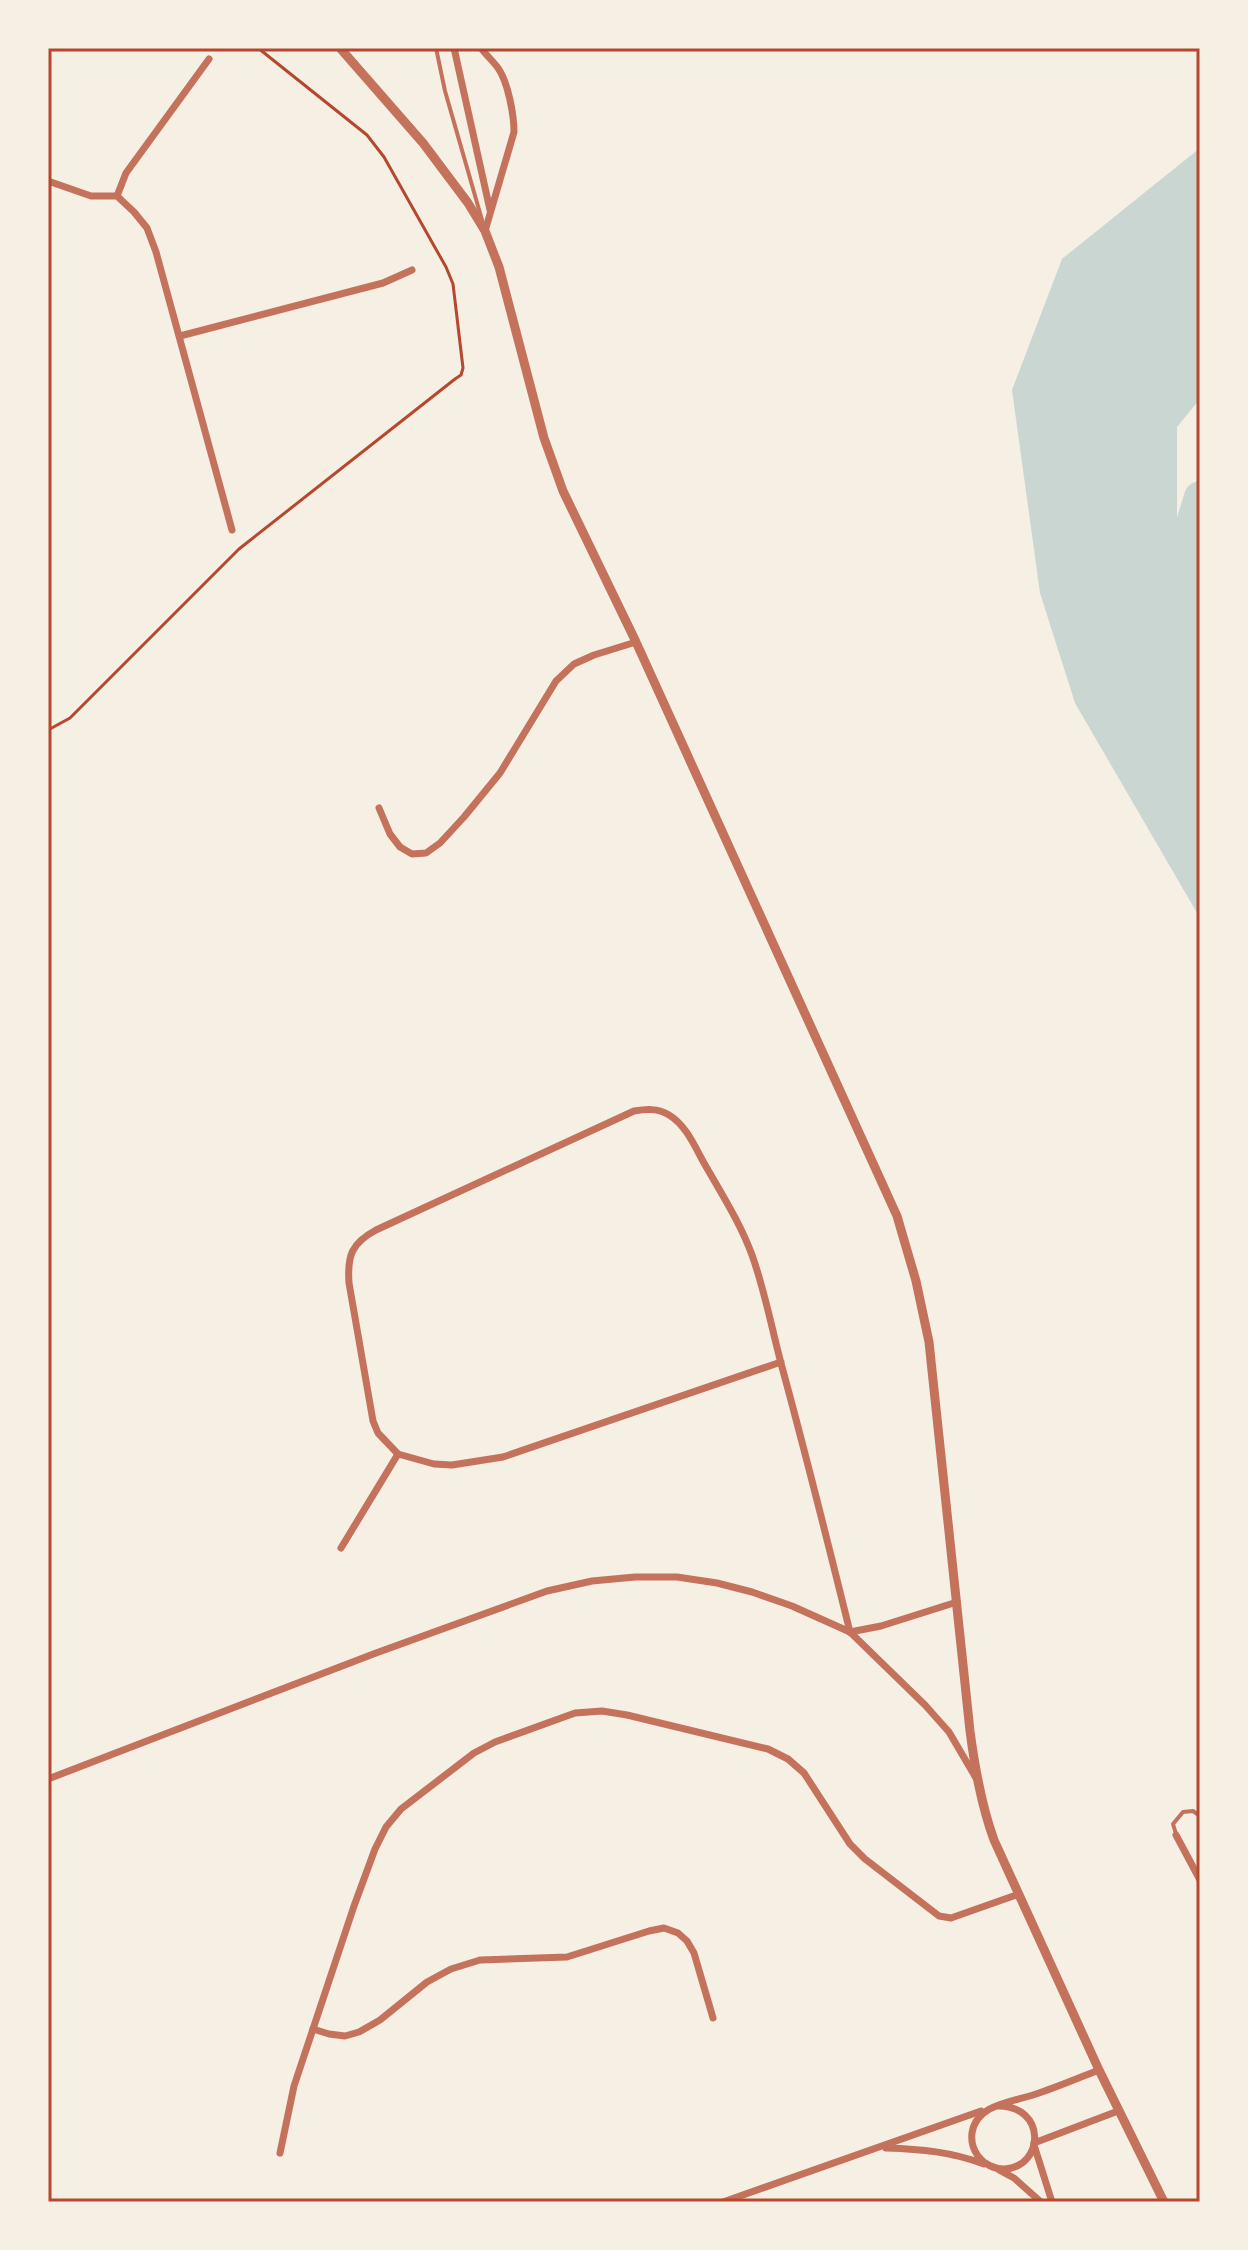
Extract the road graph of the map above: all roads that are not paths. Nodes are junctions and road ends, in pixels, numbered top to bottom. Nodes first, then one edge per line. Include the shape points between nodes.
1 (340, 48) edge
2 (436, 48) edge
3 (454, 48) edge
4 (481, 48) edge
5 (209, 59) dead end
6 (48, 181) edge
7 (117, 196) junction
8 (490, 210) junction
9 (485, 231) junction
10 (412, 270) dead end
11 (180, 336) junction
12 (232, 530) dead end
13 (636, 642) junction
14 (379, 808) dead end
15 (781, 1362) junction
16 (398, 1454) junction
17 (341, 1548) dead end
18 (957, 1602) junction
19 (850, 1632) junction
20 (976, 1778) junction
21 (48, 1779) edge
22 (1200, 1816) edge
23 (1176, 1835) joint
24 (1200, 1880) edge
25 (1019, 1894) junction
26 (713, 2018) dead end
27 (313, 2029) junction
28 (1099, 2070) junction
29 (997, 2106) junction
30 (987, 2109) junction
31 (1118, 2111) junction
32 (1034, 2144) junction
33 (880, 2148) junction
34 (280, 2153) dead end
35 (992, 2167) junction
36 (723, 2202) edge
37 (1041, 2202) edge
38 (1052, 2202) edge
39 (1164, 2202) edge

1 - 9 street via 423,143
2 - 9 lane
3 - 8 street
4 - 8 street via 503,77 514,121
5 - 7 street via 126,173
6 - 7 street via 91,196
7 - 11 street via 147,228
8 - 9 street
9 - 13 street via 563,491
10 - 11 street via 383,283
11 - 12 street
13 - 14 street via 584,659 556,681 500,773 426,853 412,854 400,847
13 - 18 street via 897,1216 929,1342
15 - 16 street via 503,1457 443,1465
15 - 16 street via 752,1255 691,1140 661,1110 634,1111 356,1244 347,1266 373,1421
15 - 19 street
16 - 17 street
18 - 19 street
18 - 20 street
19 - 20 street via 941,1723
19 - 21 street via 765,1596 717,1583 677,1577 592,1581 473,1617
20 - 25 street via 994,1840
22 - 23 lane via 1183,1812 1173,1824
23 - 24 street
25 - 27 street via 951,1918 939,1916 850,1844 804,1773 788,1759 745,1742 627,1715 575,1713 474,1753 394,1818 375,1849
25 - 28 street
26 - 27 street via 694,1953 678,1933 664,1928 567,1957 480,1960 427,1982 359,2032 345,2036
27 - 34 street
28 - 29 street
28 - 31 street
29 - 30 street
29 - 32 street via 1026,2114
30 - 33 street
30 - 35 street via 978,2117 971,2138 980,2159
31 - 32 street
31 - 39 street
32 - 35 street via 1014,2167
32 - 38 street
33 - 35 street via 939,2151
33 - 36 street
35 - 37 street

